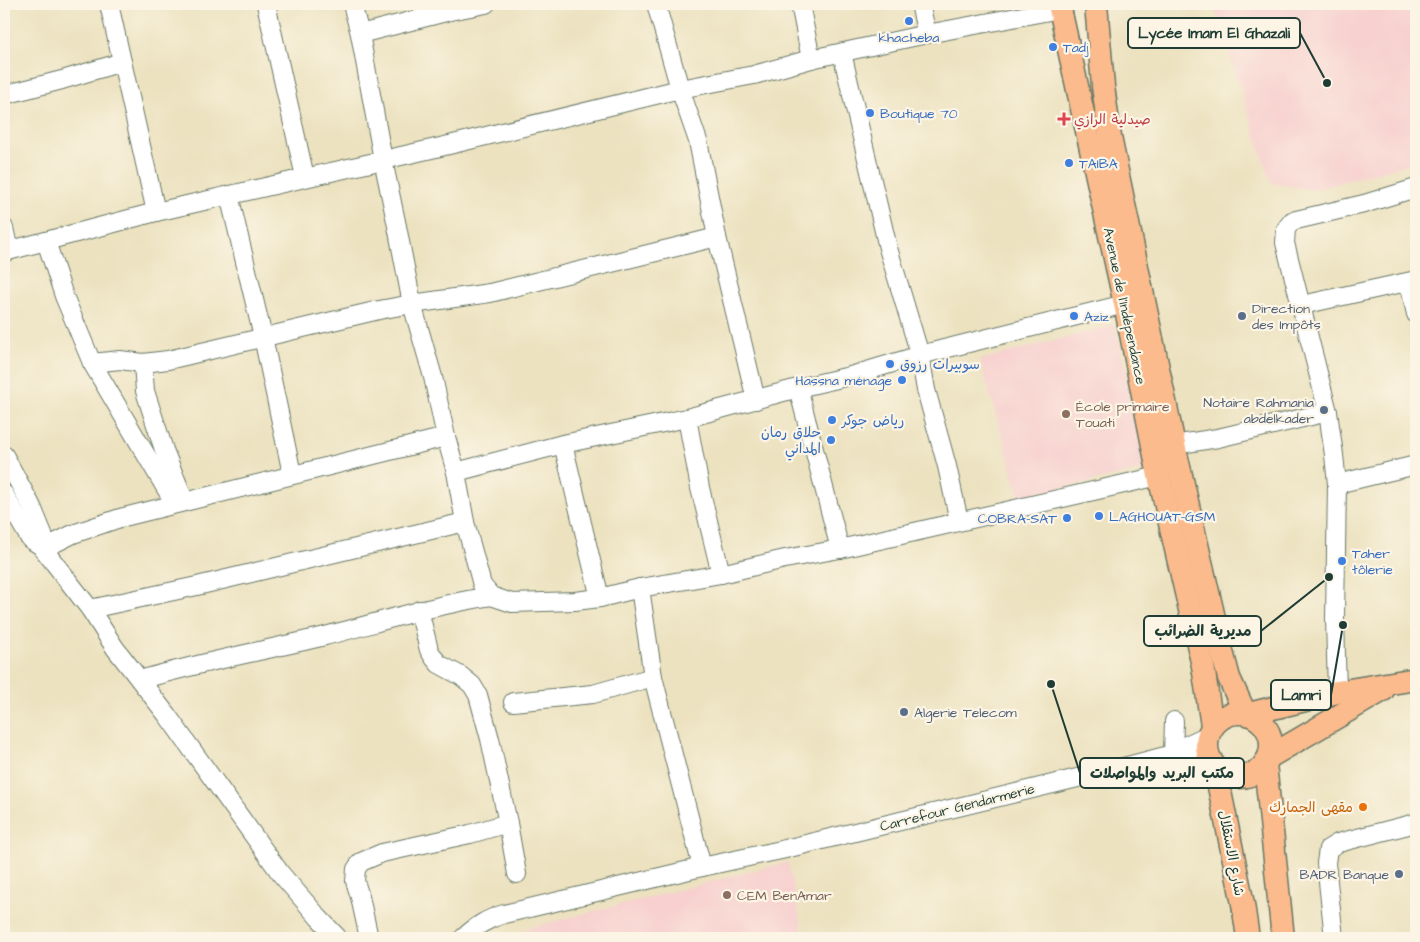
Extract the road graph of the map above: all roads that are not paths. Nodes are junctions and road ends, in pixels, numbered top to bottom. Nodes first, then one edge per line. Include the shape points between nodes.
1 (109, 4) edge
2 (266, 4) edge
3 (352, 4) edge
4 (486, 4) edge
5 (656, 4) edge
6 (800, 4) edge
7 (920, 4) edge
8 (1096, 4) edge
9 (1059, 6) edge
10 (360, 34) junction
11 (927, 34) junction
12 (842, 53) junction
13 (811, 59) junction
14 (122, 62) junction
15 (680, 89) junction
16 (4, 95) edge
17 (383, 160) junction
18 (306, 177) junction
19 (1416, 188) edge
20 (229, 195) junction
21 (156, 212) junction
22 (4, 228) edge
23 (717, 237) junction
24 (46, 240) junction
25 (6, 251) edge
26 (1413, 281) edge
27 (412, 304) junction
28 (1125, 304) junction
29 (1302, 306) junction
30 (1416, 314) edge
31 (264, 337) junction
32 (920, 355) junction
33 (92, 363) junction
34 (143, 364) junction
35 (798, 388) junction
36 (756, 400) junction
37 (1328, 412) junction
38 (687, 418) junction
39 (446, 437) junction
40 (564, 444) junction
41 (1174, 445) junction
42 (4, 455) edge
43 (1416, 464) edge
44 (456, 472) junction
45 (292, 474) junction
46 (1159, 476) junction
47 (1338, 484) junction
48 (4, 494) edge
49 (180, 503) junction
50 (959, 521) junction
51 (465, 522) junction
52 (42, 548) junction
53 (840, 549) junction
54 (721, 574) junction
55 (640, 588) junction
56 (491, 596) junction
57 (600, 598) junction
58 (90, 609) junction
59 (419, 610) junction
60 (653, 677) junction
61 (1416, 679) edge
62 (140, 680) junction
63 (1392, 684) junction
64 (1337, 692) junction
65 (513, 702) dead end
66 (1247, 714) junction
67 (1174, 721) dead end
68 (1210, 731) junction
69 (1173, 754) junction
70 (1267, 760) junction
71 (1213, 764) junction
72 (508, 823) junction
73 (1416, 823) edge
74 (702, 867) junction
75 (517, 874) dead end
76 (338, 938) edge
77 (369, 938) edge
78 (463, 938) edge
79 (1248, 938) edge
80 (1283, 938) edge
81 (1334, 938) edge

1 - 14 street
2 - 18 street
3 - 10 street
4 - 10 street
5 - 15 street
6 - 13 street
7 - 11 street
8 - 41 main road, Avenue de l'Indépendance via 1110,137
9 - 11 street
9 - 28 main road, Avenue de l'Indépendance
10 - 17 street
11 - 12 street
12 - 13 street
12 - 32 street via 888,248
13 - 15 street via 754,75
14 - 16 street
14 - 21 street
15 - 17 street
15 - 23 street via 698,141
17 - 18 street
17 - 27 street
18 - 20 street
19 - 29 street via 1292,221 1286,230 1285,242
20 - 21 street
20 - 31 street
21 - 24 street
22 - 25 street
23 - 27 street via 490,293
23 - 36 street
24 - 25 street
24 - 33 street via 64,296
26 - 29 street
26 - 30 street
27 - 31 street
27 - 39 street
28 - 32 street
28 - 46 main road, Avenue de l'Indépendance
29 - 37 street
31 - 34 street
31 - 45 street
32 - 35 street
32 - 50 street
33 - 34 street via 120,360
33 - 49 street
34 - 49 street via 145,391
35 - 36 street
35 - 53 street
36 - 38 street
37 - 41 street
37 - 47 street
38 - 40 street
38 - 54 street
39 - 44 street
39 - 45 street
40 - 44 street
40 - 57 street
41 - 66 main road, Avenue de l'Indépendance via 1229,678
42 - 52 street via 32,507 43,534
43 - 47 street
44 - 51 street
45 - 49 street
46 - 50 street
46 - 68 main road, Avenue de l'Indépendance via 1203,666
47 - 64 street
48 - 52 street via 30,539
49 - 52 street via 120,518
50 - 53 street
51 - 56 street via 482,585
51 - 58 street
52 - 58 street
53 - 54 street
54 - 55 street
55 - 57 street
55 - 60 street
56 - 57 street via 512,603
56 - 59 street
58 - 62 street via 114,648
59 - 62 street
59 - 72 street via 434,658 472,685 478,695
60 - 65 street via 593,694
60 - 74 street
61 - 63 main road, Carrefour Gendarmerie
62 - 76 street via 281,874
63 - 64 main road, Carrefour Gendarmerie
63 - 70 main road
64 - 66 main road, Carrefour Gendarmerie
66 - 68 main road, Carrefour Gendarmerie via 1227,715 1219,719
66 - 70 main road via 1258,719 1270,736
67 - 69 street
68 - 69 street, Carrefour Gendarmerie
68 - 71 main road via 1206,744
69 - 71 street via 1197,756
69 - 74 street, Carrefour Gendarmerie
70 - 71 main road via 1259,770 1241,777 1223,773
70 - 80 main road
71 - 79 main road, شارع الاستقلال
72 - 75 street
72 - 77 street via 382,853 361,862 356,869 355,881
73 - 81 street via 1338,843 1328,849 1326,863
74 - 78 street, Carrefour Gendarmerie via 504,914 489,919

